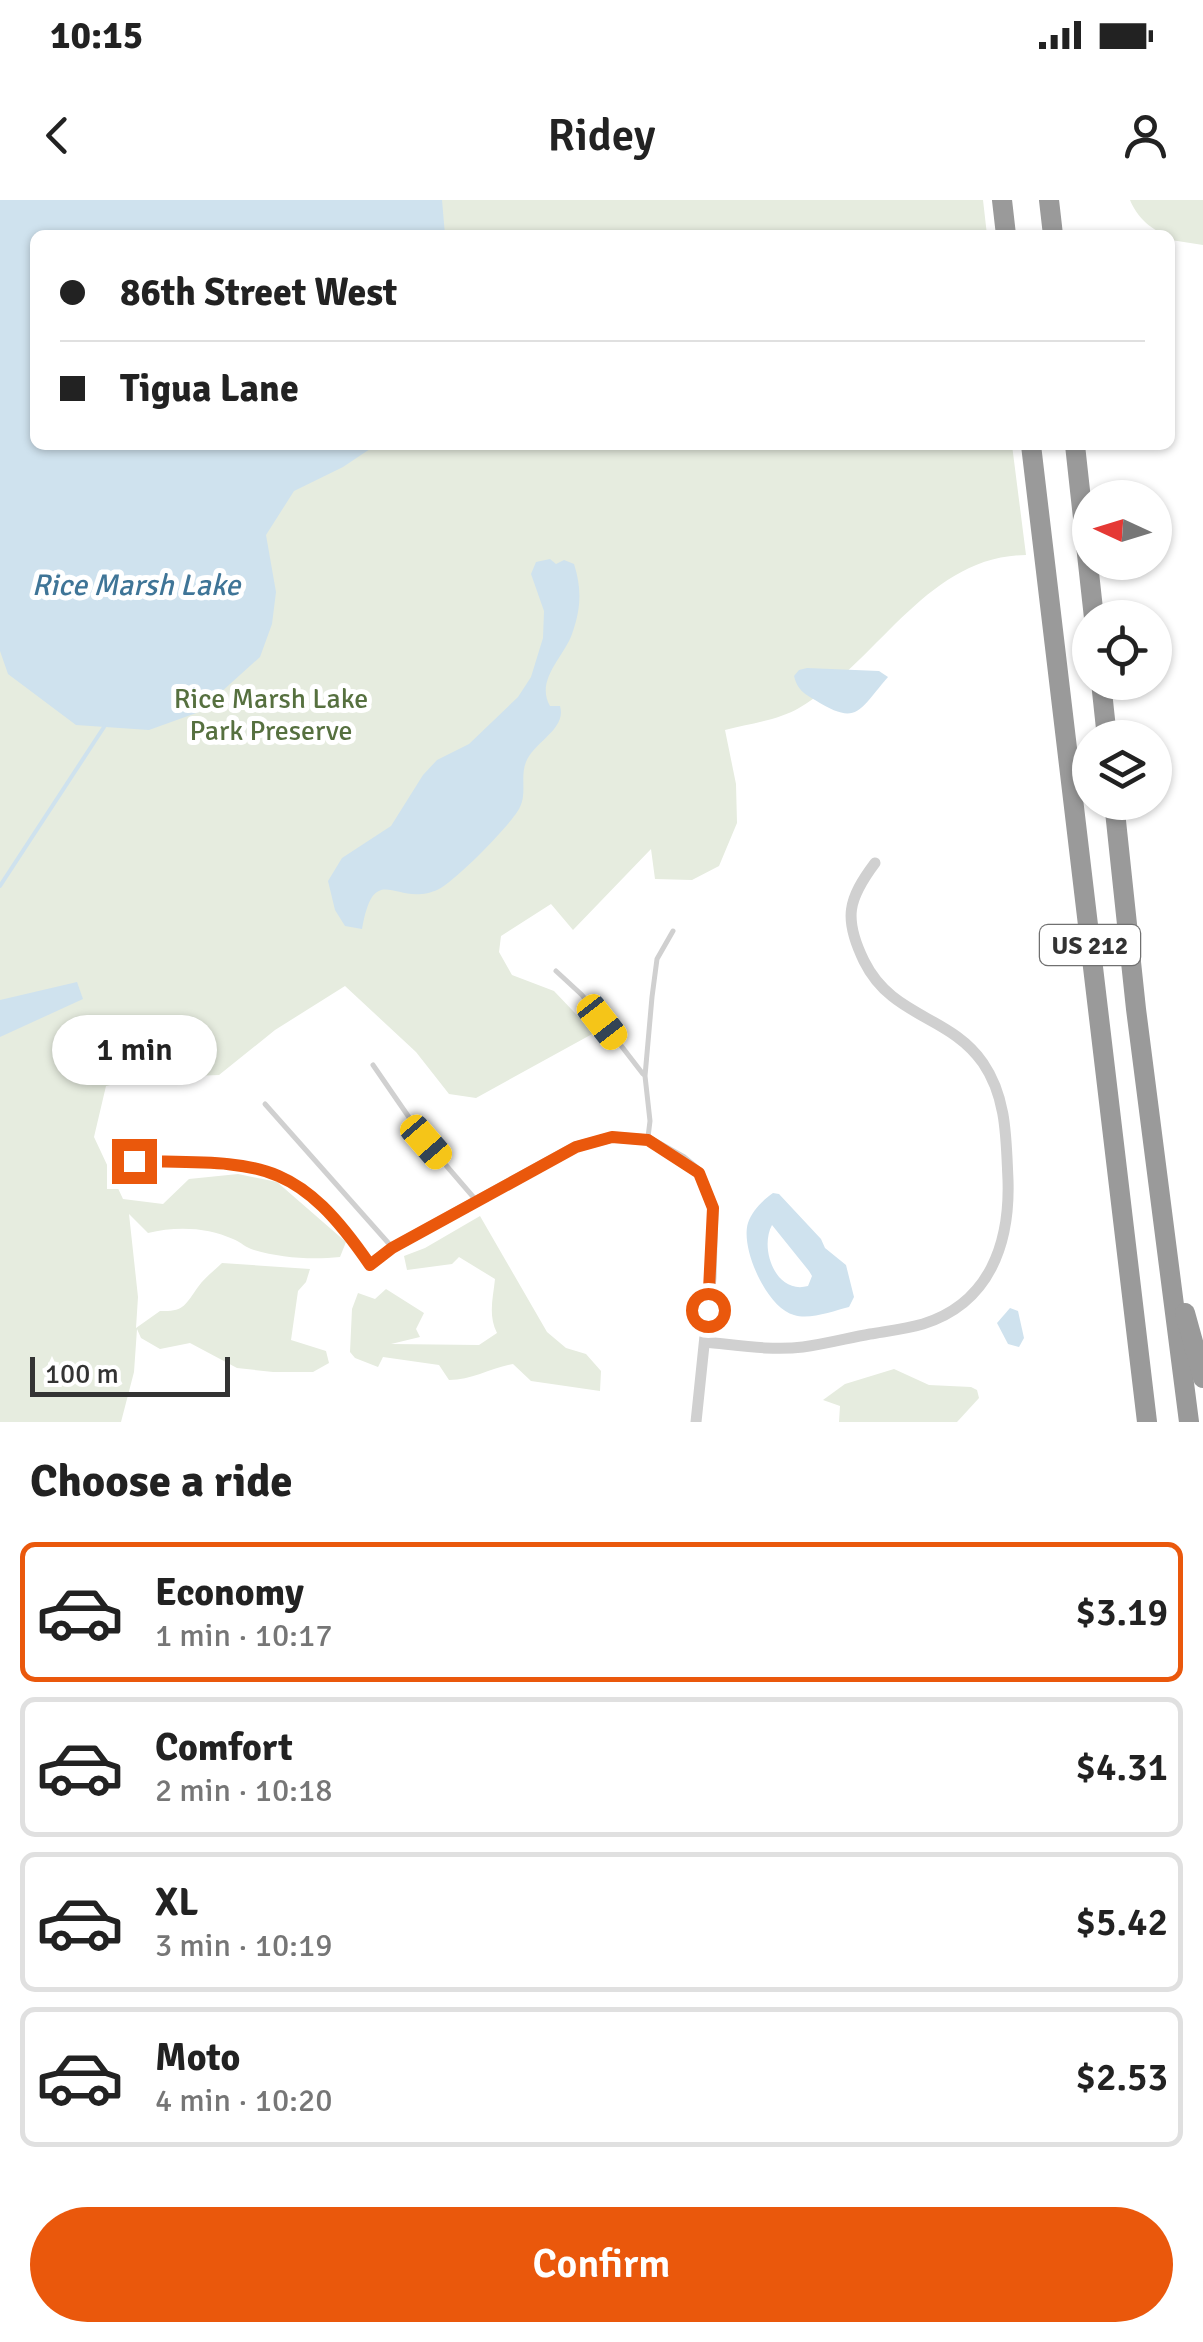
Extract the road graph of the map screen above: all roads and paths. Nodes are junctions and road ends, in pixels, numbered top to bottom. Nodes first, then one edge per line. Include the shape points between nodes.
1 (1002, 200) edge
2 (1049, 200) edge
3 (1005, 230) edge
4 (1052, 230) edge
5 (1032, 450) edge
6 (1077, 450) edge
7 (1092, 600) edge
8 (1116, 820) edge
9 (875, 863) dead end
10 (673, 931) dead end
11 (556, 971) dead end
12 (373, 1065) dead end
13 (645, 1076) junction
14 (265, 1104) dead end
15 (648, 1140) junction
16 (134, 1161) dead end
17 (477, 1201) junction
18 (1166, 1246) junction
19 (392, 1248) junction
20 (370, 1265) joint
21 (1137, 1337) junction
22 (705, 1342) junction
23 (1203, 1378) edge
24 (696, 1422) edge
25 (1135, 1422) edge
26 (1147, 1422) edge
27 (1189, 1422) edge

1 - 3 highway
2 - 4 highway
5 - 21 highway, US 212
6 - 7 highway
8 - 18 highway, US 212
9 - 22 street via 853,892 855,940 892,998 946,1028 984,1064 1003,1107 1009,1214 1003,1242 974,1292 950,1313 922,1324 802,1347
10 - 13 lane via 657,959
11 - 13 lane
12 - 17 lane
13 - 15 lane
14 - 19 lane
15 - 17 street via 612,1137 576,1147
15 - 22 street via 701,1178 713,1208
16 - 20 lane via 233,1163 275,1172 307,1191 346,1229
17 - 19 street
18 - 23 highway
18 - 27 highway, US 212
19 - 20 street
21 - 25 highway
21 - 26 highway, US 212
22 - 24 street

